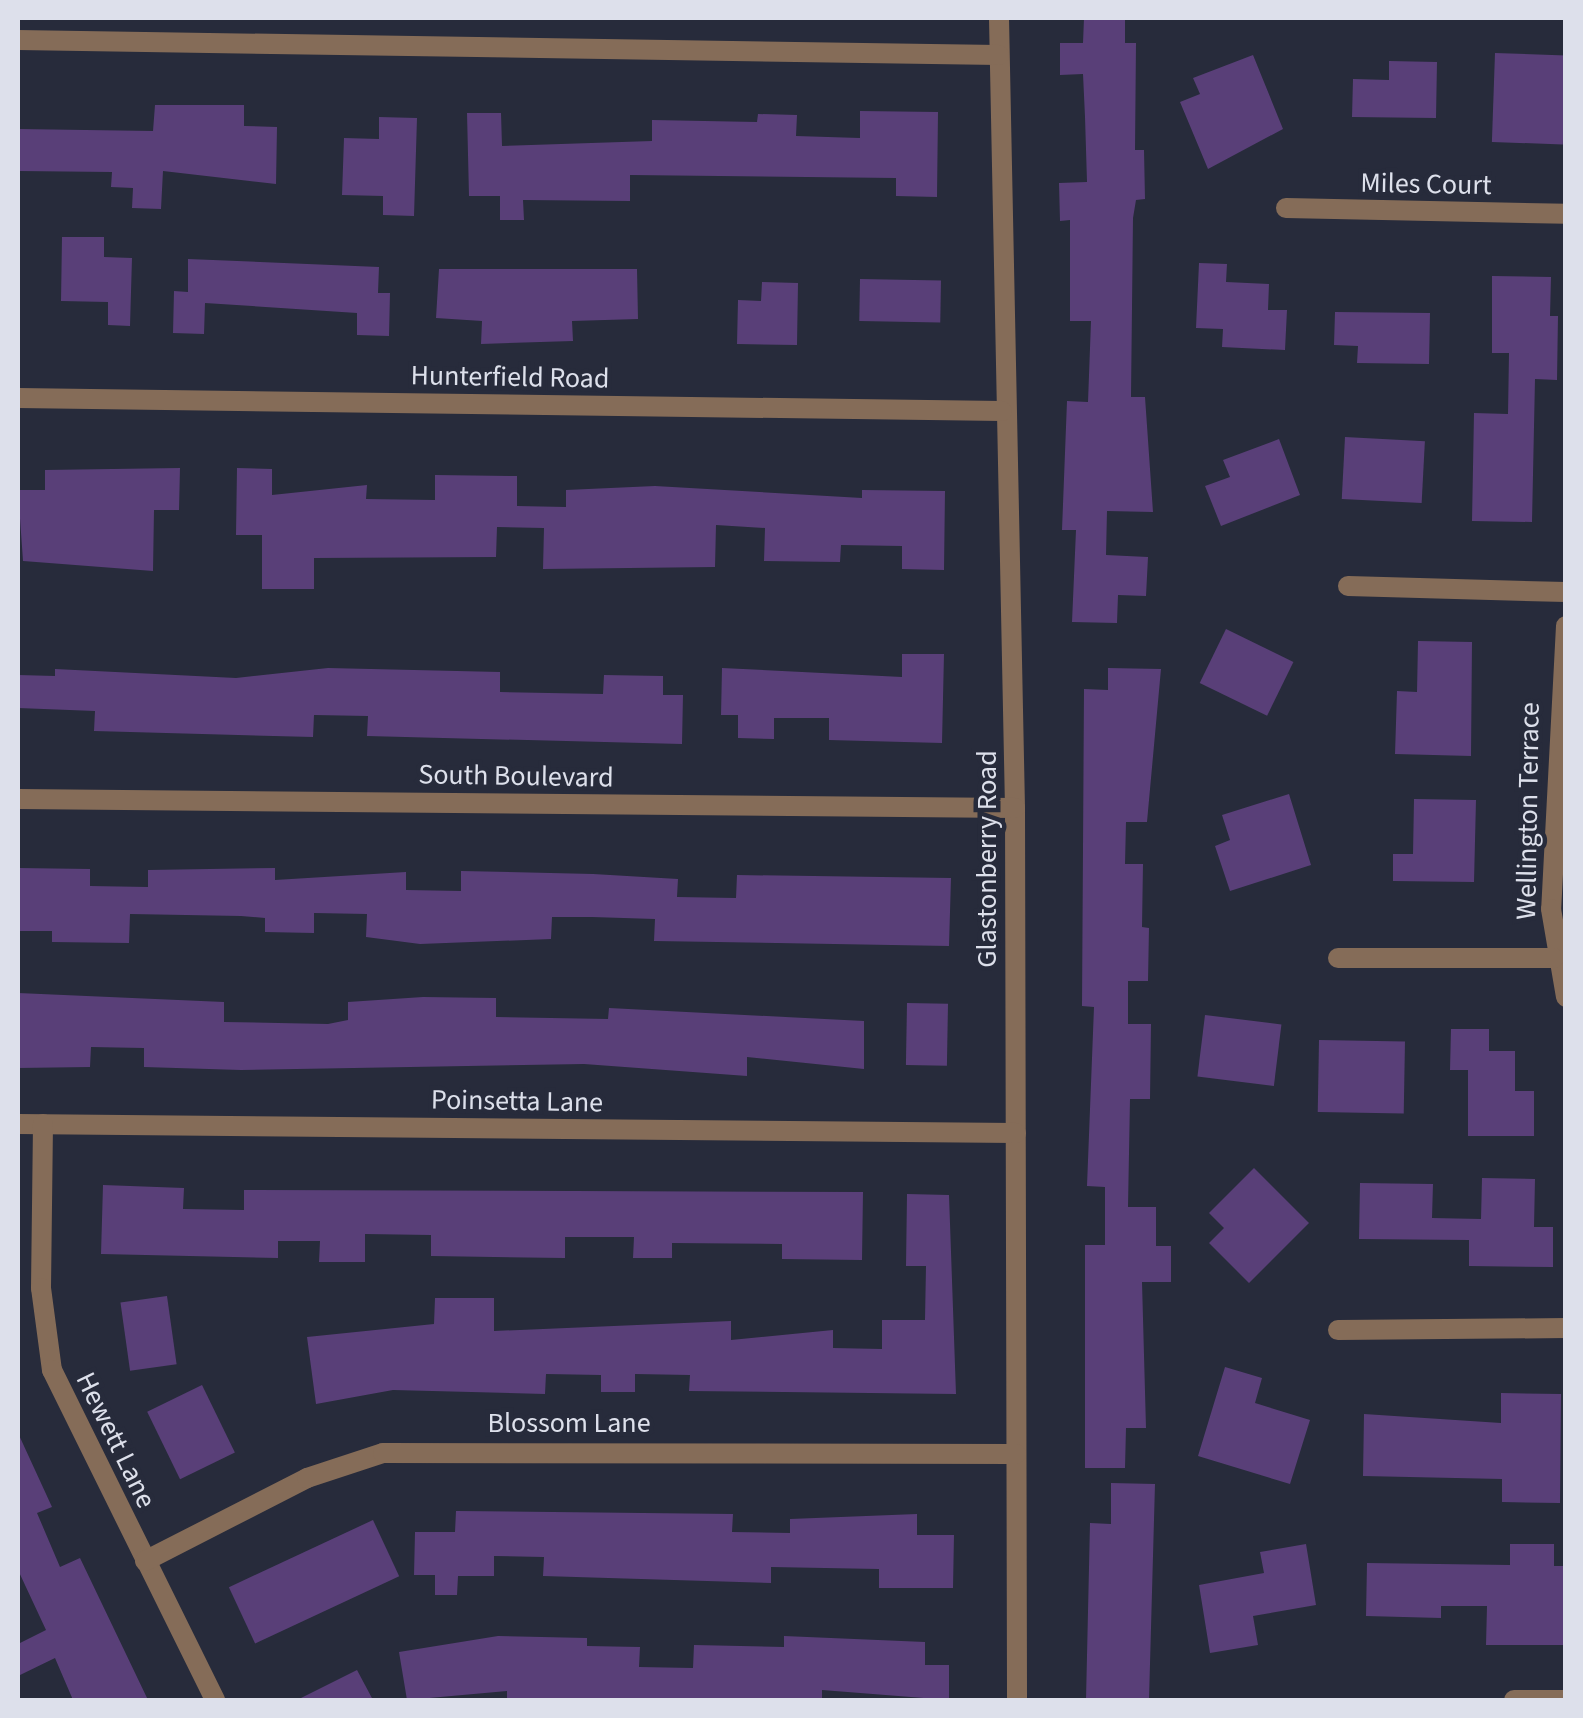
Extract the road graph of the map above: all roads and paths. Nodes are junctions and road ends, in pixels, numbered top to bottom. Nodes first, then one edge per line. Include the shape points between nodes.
1 (999, 18) edge
2 (18, 40) edge
3 (999, 56) junction
4 (1286, 208) dead end
5 (1566, 214) edge
6 (18, 398) edge
7 (1002, 410) junction
8 (1348, 586) dead end
9 (1566, 592) edge
10 (1566, 626) edge
11 (18, 798) edge
12 (1015, 808) junction
13 (1338, 958) dead end
14 (1554, 958) junction
15 (1566, 996) edge
16 (18, 1124) edge
17 (43, 1124) junction
18 (1016, 1133) junction
19 (1566, 1328) edge
20 (1338, 1330) dead end
21 (1016, 1454) junction
22 (145, 1561) junction
23 (215, 1700) edge
24 (1016, 1700) edge
25 (1514, 1700) edge
26 (1566, 1700) edge

1 - 3 street, Glastonberry Road
2 - 3 street
3 - 7 street, Glastonberry Road
4 - 5 street, Miles Court
6 - 7 street, Hunterfield Road
7 - 12 street, Glastonberry Road
8 - 9 street
10 - 14 street, Wellington Terrace
11 - 12 street, South Boulevard
12 - 18 street, Glastonberry Road
13 - 14 street
14 - 15 street, Wellington Terrace
16 - 17 street, Poinsetta Lane
17 - 18 street, Poinsetta Lane
17 - 22 street, Hewett Lane via 41,1288 52,1370
18 - 21 street, Glastonberry Road
19 - 20 street
21 - 22 street, Blossom Lane via 382,1453 307,1478
21 - 24 street, Glastonberry Road
22 - 23 street, Hewett Lane
25 - 26 street

